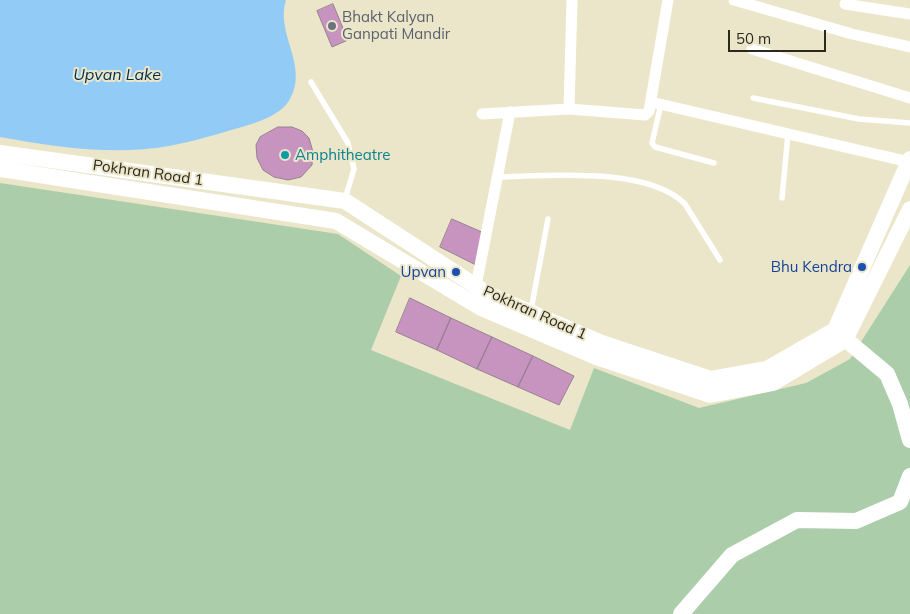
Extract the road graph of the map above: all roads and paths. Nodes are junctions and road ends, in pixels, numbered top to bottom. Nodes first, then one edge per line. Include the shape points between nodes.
1 (572, 0) edge
2 (668, 0) edge
3 (734, 0) edge
4 (845, 4) dead end
5 (910, 14) edge
6 (910, 47) edge
7 (752, 49) dead end
8 (311, 82) dead end
9 (754, 98) dead end
10 (910, 98) edge
11 (656, 103) junction
12 (569, 109) junction
13 (510, 112) junction
14 (482, 114) dead end
15 (910, 123) edge
16 (788, 134) junction
17 (0, 152) edge
18 (909, 161) edge
19 (714, 163) dead end
20 (0, 169) edge
21 (498, 176) junction
22 (782, 198) dead end
23 (345, 201) junction
24 (910, 210) edge
25 (548, 219) dead end
26 (336, 221) junction
27 (720, 260) dead end
28 (476, 286) junction
29 (531, 312) junction
30 (840, 335) junction
31 (910, 440) edge
32 (910, 476) edge
33 (681, 614) edge

1 - 12 street
2 - 11 street
3 - 6 street
4 - 5 street
7 - 10 street
8 - 23 lane via 348,143 354,169
9 - 15 lane via 859,119
11 - 12 street via 645,115
11 - 16 street
11 - 19 lane via 652,143 655,147
12 - 13 street
13 - 14 street
13 - 21 street
16 - 18 street
16 - 22 lane
17 - 23 main road, Pokhran Road 1
18 - 30 main road
20 - 26 main road, Pokhran Road 1
21 - 27 lane via 602,176 661,189 685,204
21 - 28 street
23 - 26 main road
23 - 28 main road, Pokhran Road 1
24 - 30 main road
25 - 29 lane
26 - 30 main road, Pokhran Road 1 via 481,308 596,357 710,395 773,384
28 - 29 main road, Pokhran Road 1
29 - 30 main road, Pokhran Road 1 via 602,343 711,379 767,369
30 - 31 main road via 887,374
32 - 33 main road via 900,502 856,521 797,520 732,555

